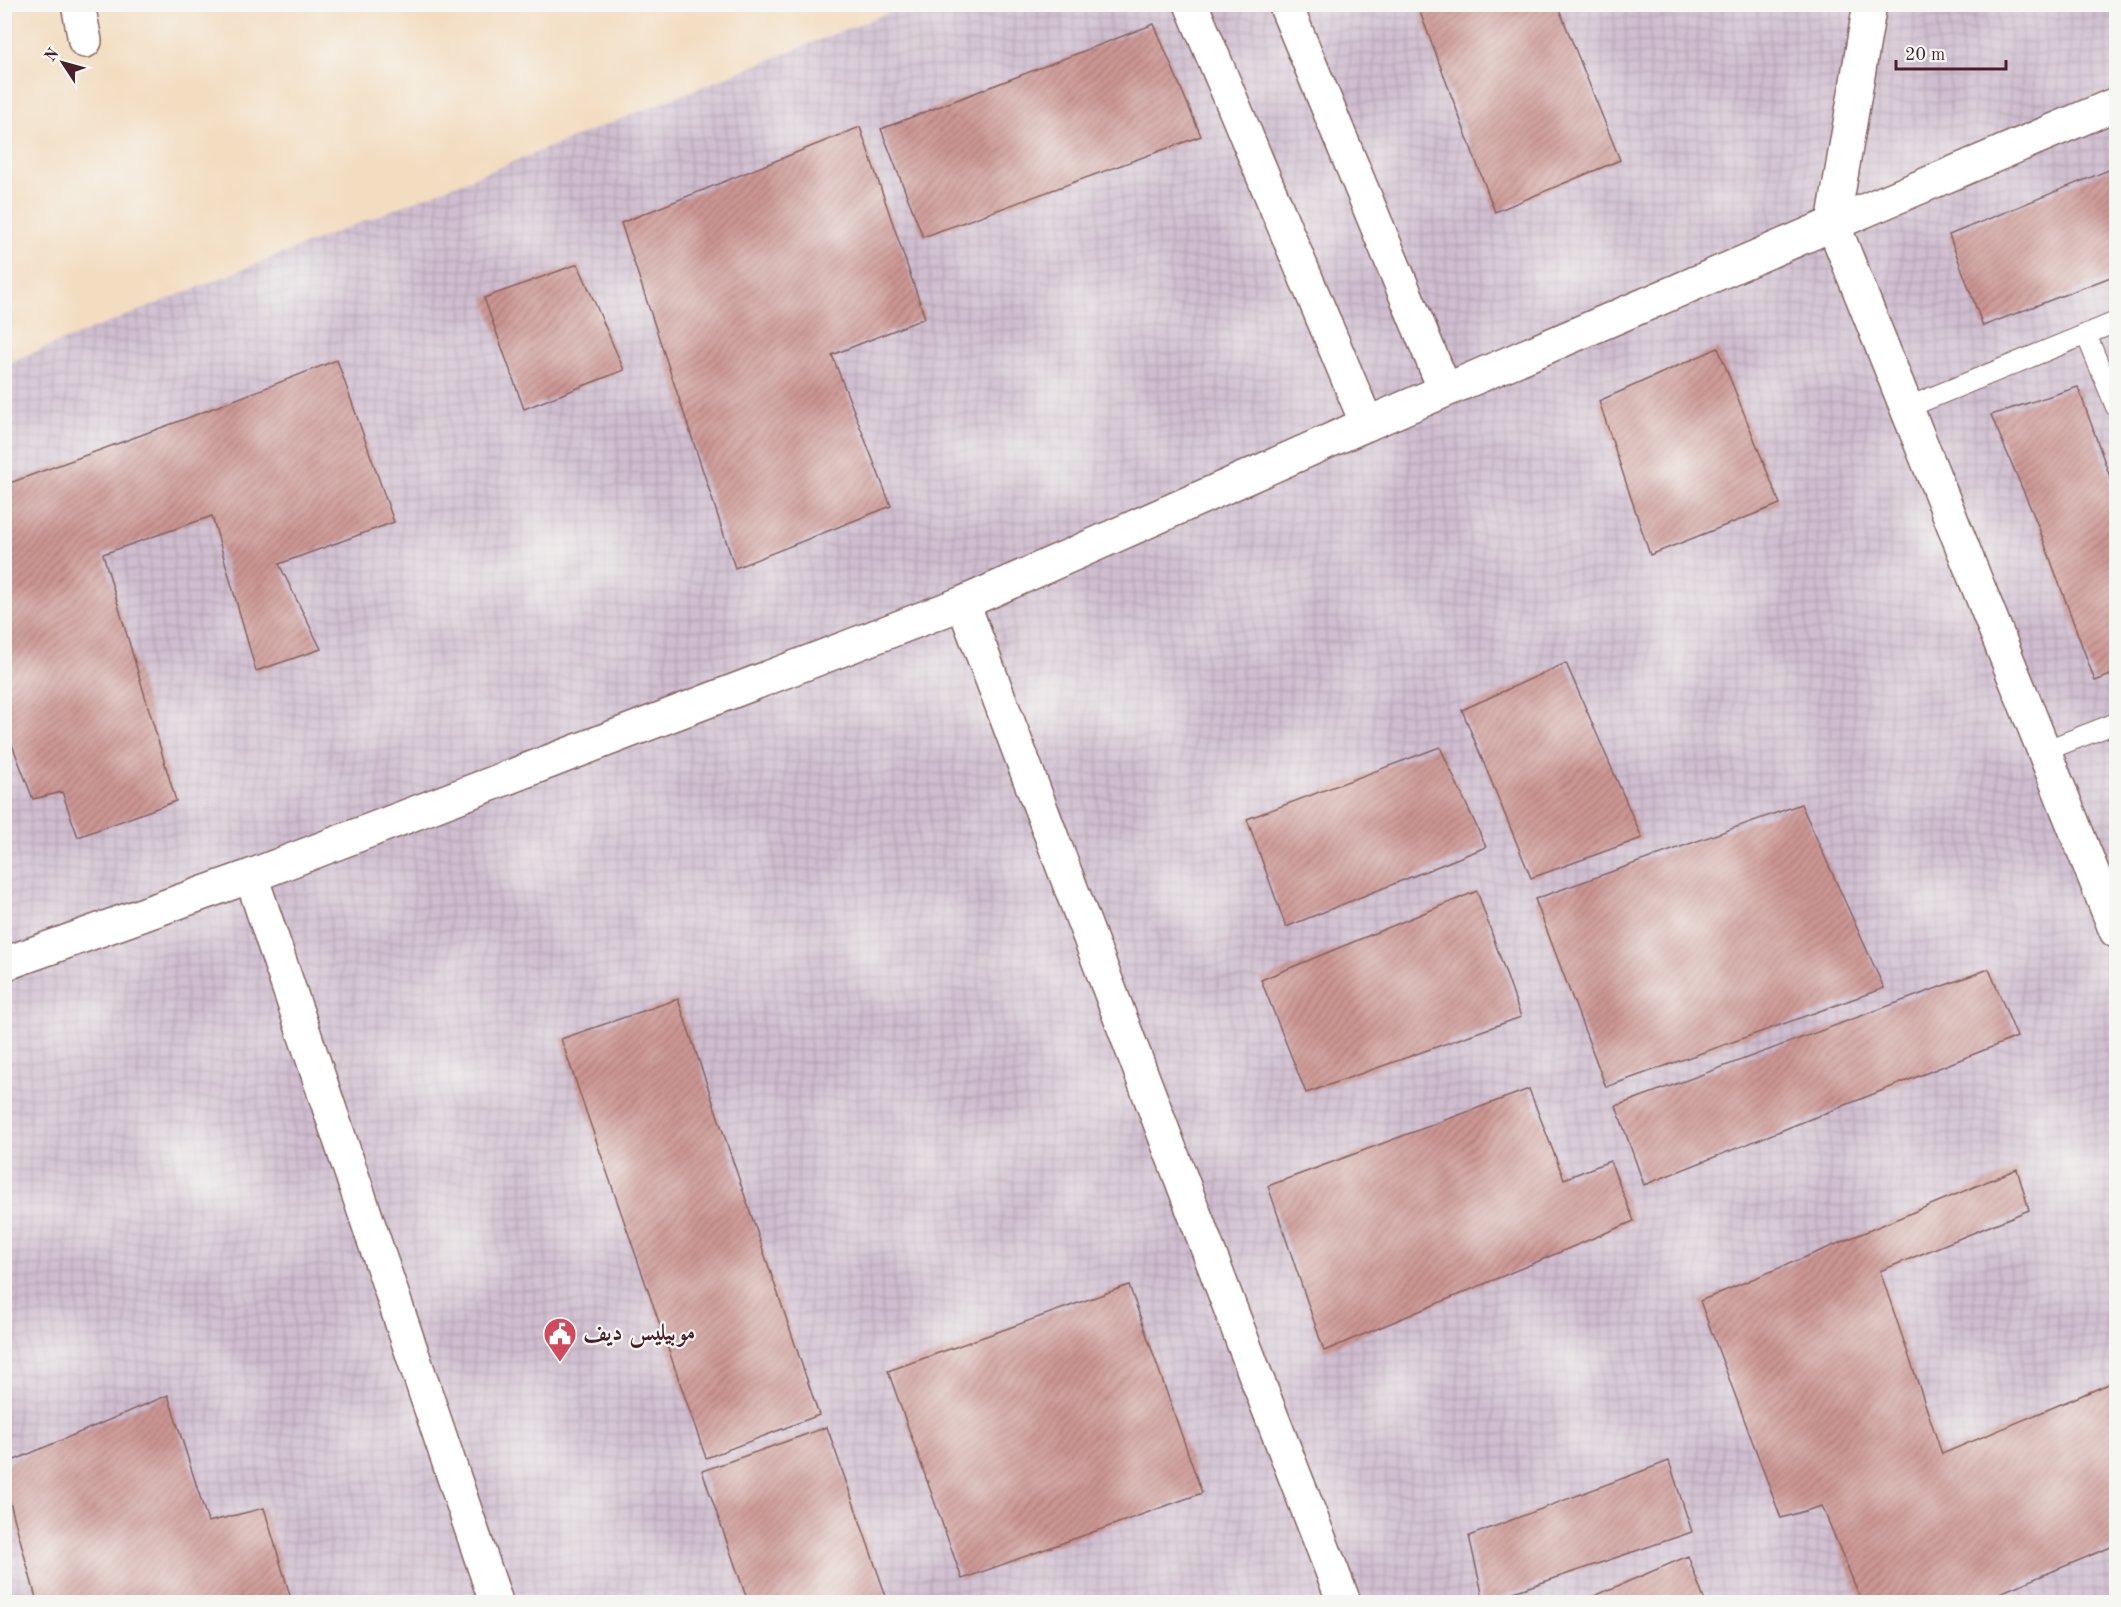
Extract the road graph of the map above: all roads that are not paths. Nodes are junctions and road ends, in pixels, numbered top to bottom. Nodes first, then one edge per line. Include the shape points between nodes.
1 (78, 4) edge
2 (1191, 4) edge
3 (1285, 4) edge
4 (1870, 4) edge
5 (85, 41) dead end
6 (2116, 104) edge
7 (1833, 224) junction
8 (2116, 322) edge
9 (2086, 334) junction
10 (1445, 390) junction
11 (2116, 407) edge
12 (1906, 408) junction
13 (1367, 424) junction
14 (963, 603) junction
15 (2116, 723) edge
16 (2044, 751) junction
17 (251, 876) junction
18 (2116, 931) edge
19 (4, 964) edge
20 (496, 1602) edge
21 (1344, 1602) edge

1 - 5 street
2 - 13 street
3 - 10 street
4 - 7 street
6 - 7 street
7 - 10 street
7 - 12 street
8 - 9 lane
9 - 11 lane
9 - 12 lane
10 - 13 street
12 - 16 street
13 - 14 street
14 - 17 street
14 - 21 street
15 - 16 lane
16 - 18 street
17 - 19 street
17 - 20 street

